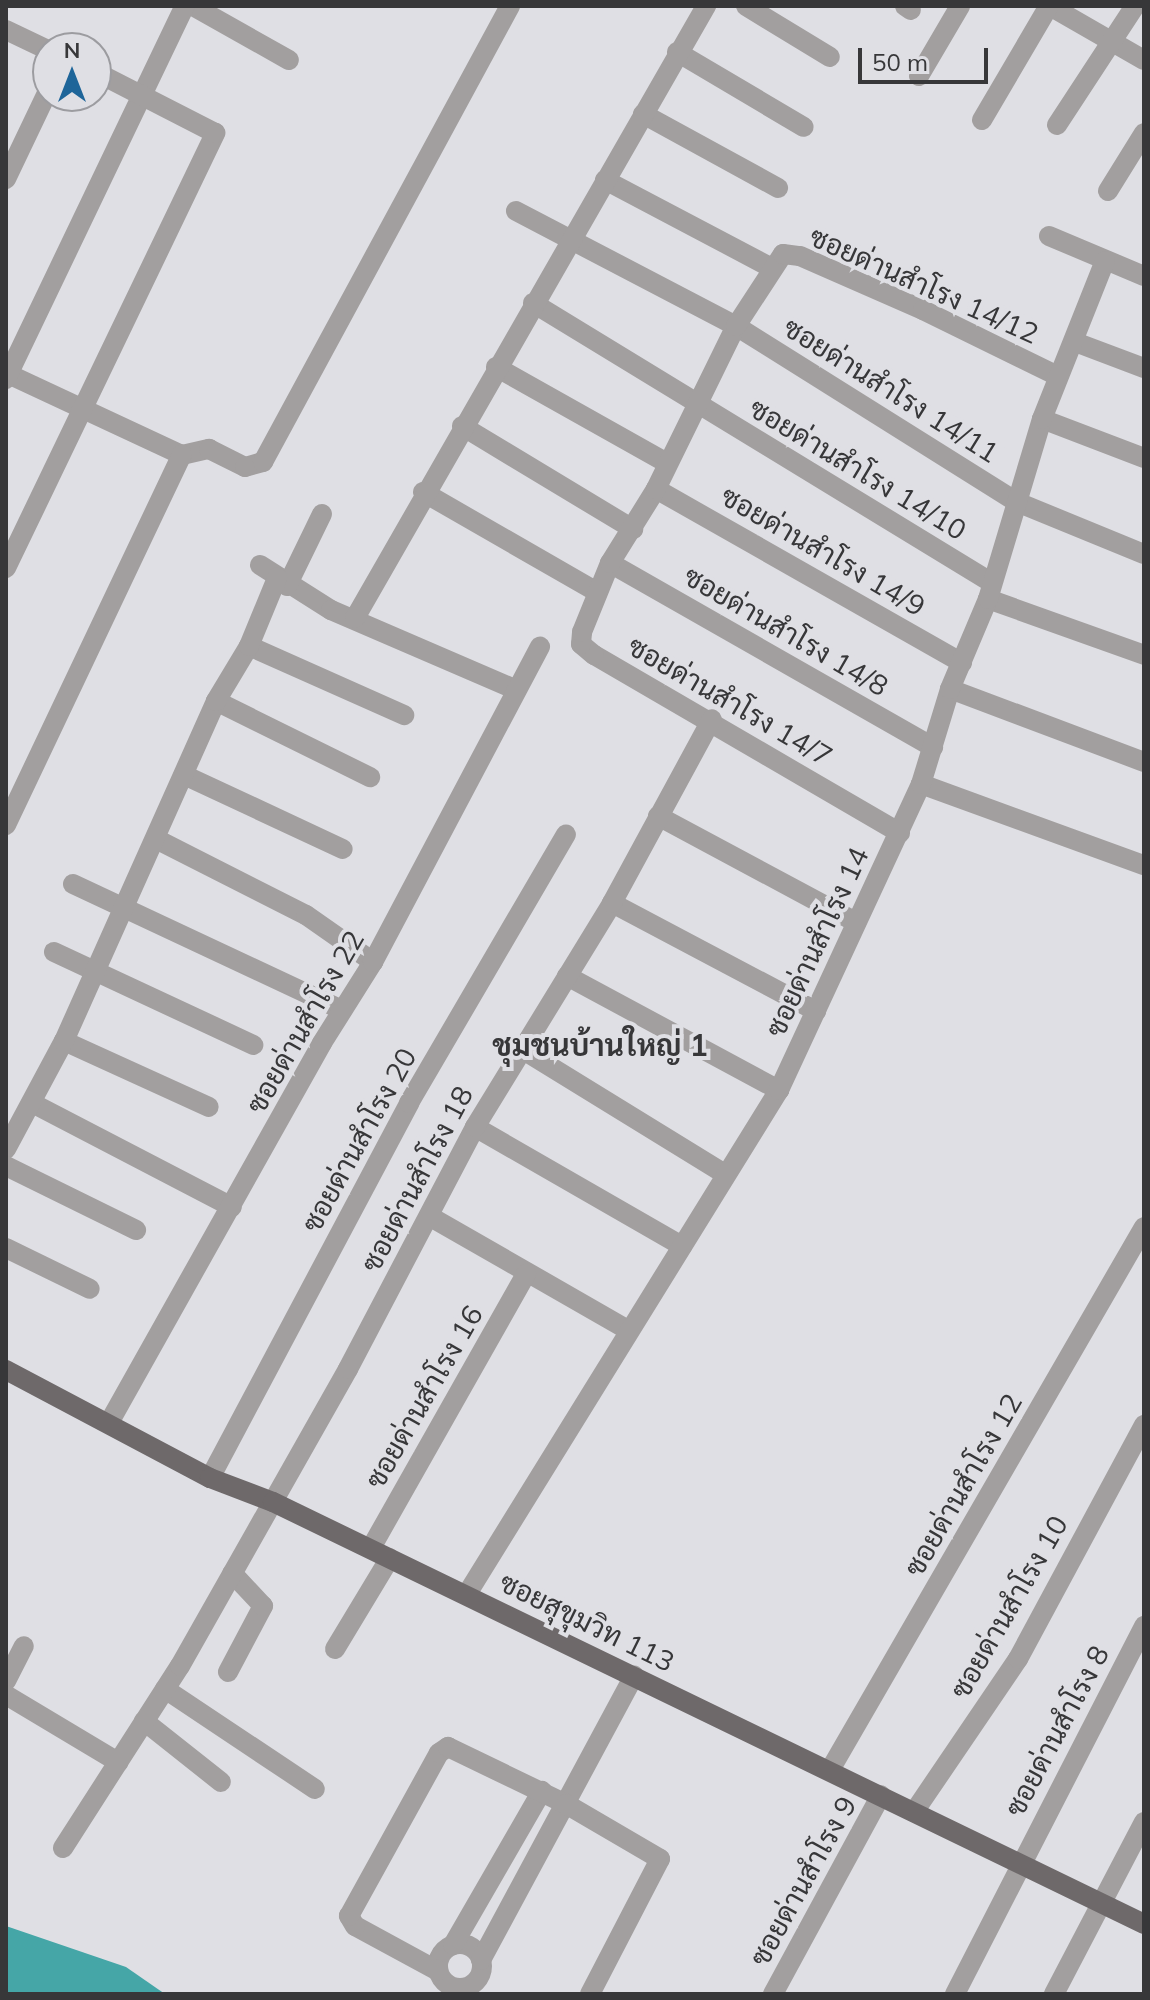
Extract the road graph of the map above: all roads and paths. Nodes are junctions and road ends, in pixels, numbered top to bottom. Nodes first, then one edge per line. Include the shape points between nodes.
1 (185, 6) edge
2 (193, 6) edge
3 (510, 6) edge
4 (706, 6) edge
5 (746, 6) edge
6 (960, 6) edge
7 (1050, 6) edge
8 (1135, 6) edge
9 (6, 30) edge
10 (32, 42) edge
11 (1115, 43) junction
12 (677, 52) junction
13 (830, 57) dead end
14 (289, 60) dead end
15 (1144, 60) edge
16 (919, 76) dead end
17 (112, 79) edge
18 (144, 93) junction
19 (38, 112) edge
20 (643, 114) junction
21 (982, 120) dead end
22 (1057, 125) dead end
23 (804, 127) dead end
24 (1144, 133) edge
25 (6, 179) edge
26 (605, 180) junction
27 (778, 188) dead end
28 (1108, 191) dead end
29 (516, 211) dead end
30 (1049, 236) dead end
31 (569, 239) junction
32 (1105, 261) junction
33 (772, 268) junction
34 (1144, 276) edge
35 (533, 303) junction
36 (736, 326) junction
37 (1075, 342) junction
38 (496, 367) junction
39 (1144, 368) edge
40 (7, 376) edge
41 (1058, 376) junction
42 (697, 405) junction
43 (82, 408) junction
44 (1042, 419) junction
45 (462, 426) junction
46 (182, 455) junction
47 (1144, 458) edge
48 (667, 463) junction
49 (656, 489) junction
50 (423, 492) junction
51 (1017, 502) junction
52 (322, 514) dead end
53 (633, 529) junction
54 (1144, 554) edge
55 (610, 563) junction
56 (6, 568) edge
57 (275, 576) junction
58 (988, 590) junction
59 (597, 592) junction
60 (355, 618) junction
61 (249, 646) junction
62 (540, 646) dead end
63 (1144, 655) edge
64 (962, 663) junction
65 (514, 689) junction
66 (950, 689) junction
67 (216, 701) junction
68 (404, 715) dead end
69 (712, 719) junction
70 (933, 747) junction
71 (1144, 762) edge
72 (184, 775) junction
73 (370, 777) dead end
74 (921, 784) junction
75 (658, 816) junction
76 (6, 825) edge
77 (900, 833) junction
78 (566, 834) dead end
79 (156, 839) junction
80 (343, 849) dead end
81 (1144, 865) edge
82 (73, 884) dead end
83 (612, 903) junction
84 (124, 908) junction
85 (856, 922) junction
86 (54, 952) dead end
87 (373, 962) junction
88 (95, 973) junction
89 (567, 976) junction
90 (342, 1010) junction
91 (816, 1011) junction
92 (64, 1041) junction
93 (253, 1045) dead end
94 (520, 1048) junction
95 (779, 1090) junction
96 (34, 1104) junction
97 (209, 1107) dead end
98 (475, 1127) junction
99 (6, 1149) edge
100 (6, 1166) edge
101 (725, 1174) junction
102 (232, 1207) junction
103 (429, 1216) junction
104 (1144, 1227) edge
105 (136, 1230) dead end
106 (682, 1246) junction
107 (6, 1248) edge
108 (526, 1274) junction
109 (90, 1289) dead end
110 (628, 1330) junction
111 (6, 1370) edge
112 (110, 1421) junction
113 (1144, 1425) edge
114 (210, 1478) junction
115 (273, 1502) junction
116 (371, 1548) junction
117 (390, 1558) junction
118 (232, 1573) junction
119 (467, 1594) junction
120 (1144, 1626) edge
121 (24, 1646) dead end
122 (335, 1649) dead end
123 (228, 1672) dead end
124 (634, 1676) junction
125 (6, 1681) edge
126 (165, 1689) junction
127 (6, 1695) edge
128 (144, 1721) junction
129 (118, 1762) junction
130 (830, 1770) junction
131 (221, 1782) dead end
132 (315, 1789) dead end
133 (542, 1791) junction
134 (881, 1795) junction
135 (566, 1804) junction
136 (914, 1812) junction
137 (1144, 1822) edge
138 (63, 1848) dead end
139 (1020, 1862) junction
140 (1102, 1903) junction
141 (1144, 1924) edge
142 (453, 1945) junction
143 (481, 1960) junction
144 (438, 1971) junction
145 (468, 1991) edge
146 (590, 1994) edge
147 (773, 1994) edge
148 (955, 1994) edge
149 (1054, 1994) edge

1 - 18 street
2 - 14 street
3 - 46 street via 270,454 255,468 209,449
4 - 12 street
5 - 13 street
6 - 16 street
7 - 11 street
7 - 21 street
8 - 11 street
9 - 10 street
11 - 15 street
11 - 22 street
12 - 20 street
12 - 23 street
17 - 18 street
18 - 40 street
18 - 43 street via 215,133
19 - 25 street
20 - 26 street
20 - 27 street
24 - 28 street
26 - 31 street
26 - 33 street
29 - 31 street, ซอยด่านสำโรง 14/11
30 - 32 street
31 - 35 street
31 - 36 street, ซอยด่านสำโรง 14/11
32 - 34 street
32 - 37 street, ซอยด่านสำโรง 14
33 - 36 street
33 - 41 street, ซอยด่านสำโรง 14/12 via 783,254 800,256
35 - 38 street
35 - 42 street, ซอยด่านสำโรง 14/10
36 - 42 street
36 - 51 street, ซอยด่านสำโรง 14/11
37 - 39 street
37 - 41 street, ซอยด่านสำโรง 14
38 - 45 street
38 - 48 street
40 - 43 street
41 - 44 street, ซอยด่านสำโรง 14
42 - 48 street
42 - 58 street, ซอยด่านสำโรง 14/10
43 - 46 street
43 - 56 street
44 - 47 street
44 - 51 street, ซอยด่านสำโรง 14
45 - 50 street
45 - 53 street
46 - 76 street
48 - 49 street
49 - 53 street
49 - 64 street, ซอยด่านสำโรง 14/9
50 - 59 street
50 - 60 street
51 - 54 street, ซอยด่านสำโรง 14/11
51 - 58 street, ซอยด่านสำโรง 14
52 - 57 street
53 - 55 street
55 - 59 street
55 - 70 street, ซอยด่านสำโรง 14/8
57 - 60 street
57 - 61 street
58 - 63 street, ซอยด่านสำโรง 14/10
58 - 64 street, ซอยด่านสำโรง 14
59 - 69 street, ซอยด่านสำโรง 14/7 via 581,644
60 - 65 street
61 - 67 street
61 - 68 street
62 - 65 street, ซอยด่านสำโรง 22
64 - 66 street, ซอยด่านสำโรง 14
65 - 87 street, ซอยด่านสำโรง 22
66 - 70 street, ซอยด่านสำโรง 14
66 - 71 street
67 - 72 street
67 - 73 street
69 - 75 street, ซอยด่านสำโรง 18
69 - 77 street, ซอยด่านสำโรง 14/7
70 - 74 street, ซอยด่านสำโรง 14
72 - 79 street
72 - 80 street
74 - 77 street, ซอยด่านสำโรง 14
74 - 81 street
75 - 83 street, ซอยด่านสำโรง 18
75 - 85 street
77 - 85 street, ซอยด่านสำโรง 14
78 - 114 street, ซอยด่านสำโรง 20 via 409,1103
79 - 84 street
79 - 87 street via 306,915
82 - 84 street
83 - 89 street, ซอยด่านสำโรง 18
83 - 91 street
84 - 88 street
84 - 90 street
85 - 91 street, ซอยด่านสำโรง 14
86 - 88 street
87 - 90 street, ซอยด่านสำโรง 22
88 - 92 street
88 - 93 street
89 - 94 street, ซอยด่านสำโรง 18
89 - 95 street
90 - 102 street, ซอยด่านสำโรง 22
91 - 95 street, ซอยด่านสำโรง 14
92 - 96 street
92 - 97 street
94 - 98 street, ซอยด่านสำโรง 18
94 - 101 street
95 - 101 street, ซอยด่านสำโรง 14
96 - 99 street
96 - 102 street
98 - 103 street, ซอยด่านสำโรง 18
98 - 106 street
100 - 105 street
101 - 106 street, ซอยด่านสำโรง 14
102 - 112 street, ซอยด่านสำโรง 22
103 - 108 street
103 - 115 street, ซอยด่านสำโรง 18
104 - 130 street, ซอยด่านสำโรง 12
106 - 110 street, ซอยด่านสำโรง 14
107 - 109 street
108 - 110 street
108 - 116 street, ซอยด่านสำโรง 16
110 - 119 street, ซอยด่านสำโรง 14
111 - 112 main road, ซอยสุขุมวิท 113
112 - 114 main road, ซอยสุขุมวิท 113
113 - 136 street, ซอยด่านสำโรง 10 via 1018,1659
114 - 115 main road, ซอยสุขุมวิท 113
115 - 116 main road, ซอยสุขุมวิท 113
115 - 118 street, ซอยด่านสำโรง 18
116 - 117 main road, ซอยสุขุมวิท 113
117 - 119 main road, ซอยสุขุมวิท 113
117 - 122 street
118 - 123 street via 263,1606
118 - 126 street, ซอยด่านสำโรง 18
119 - 124 main road, ซอยสุขุมวิท 113
120 - 139 street, ซอยด่านสำโรง 8
121 - 125 street
124 - 130 main road, ซอยสุขุมวิท 113
124 - 135 street
126 - 128 street, ซอยด่านสำโรง 18
126 - 132 street
127 - 129 street
128 - 129 street, ซอยด่านสำโรง 18
128 - 131 street
129 - 138 street, ซอยด่านสำโรง 18
130 - 134 main road, ซอยสุขุมวิท 113
133 - 135 street
133 - 142 street
133 - 144 street via 448,1747 439,1753 360,1889 349,1916 355,1926
134 - 136 main road, ซอยสุขุมวิท 113
134 - 147 street, ซอยด่านสำโรง 9
135 - 143 street
135 - 146 street via 660,1859
136 - 139 main road, ซอยสุขุมวิท 113
137 - 140 street
139 - 140 main road, ซอยสุขุมวิท 113
139 - 148 street, ซอยด่านสำโรง 8
140 - 141 main road, ซอยสุขุมวิท 113
140 - 149 street
142 - 143 street via 469,1946
142 - 144 street via 439,1957
143 - 145 street via 478,1978
144 - 145 street via 446,1983

